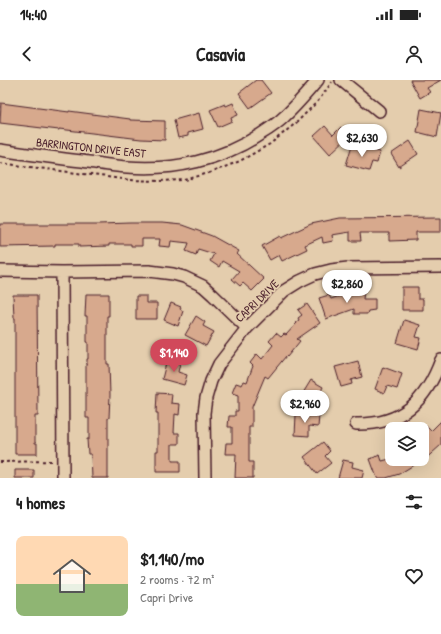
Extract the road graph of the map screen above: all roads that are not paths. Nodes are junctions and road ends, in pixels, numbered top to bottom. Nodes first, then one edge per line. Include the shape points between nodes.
1 (318, 80) edge
2 (341, 80) edge
3 (379, 111) dead end
4 (0, 150) edge
5 (441, 267) edge
6 (0, 271) edge
7 (62, 272) junction
8 (247, 328) junction
9 (441, 360) edge
10 (356, 424) dead end
11 (63, 478) edge
12 (205, 478) edge

1 - 4 street, BARRINGTON DRIVE EAST via 299,103 269,129 234,149 200,162 166,167 128,167
2 - 3 street
5 - 8 street, CAPRI DRIVE via 348,268 315,274 284,291
6 - 7 street
7 - 8 street via 161,272 184,277 202,286
7 - 11 street
8 - 12 street, CAPRI DRIVE via 219,364 206,398
9 - 10 street via 425,392 403,414 389,420

